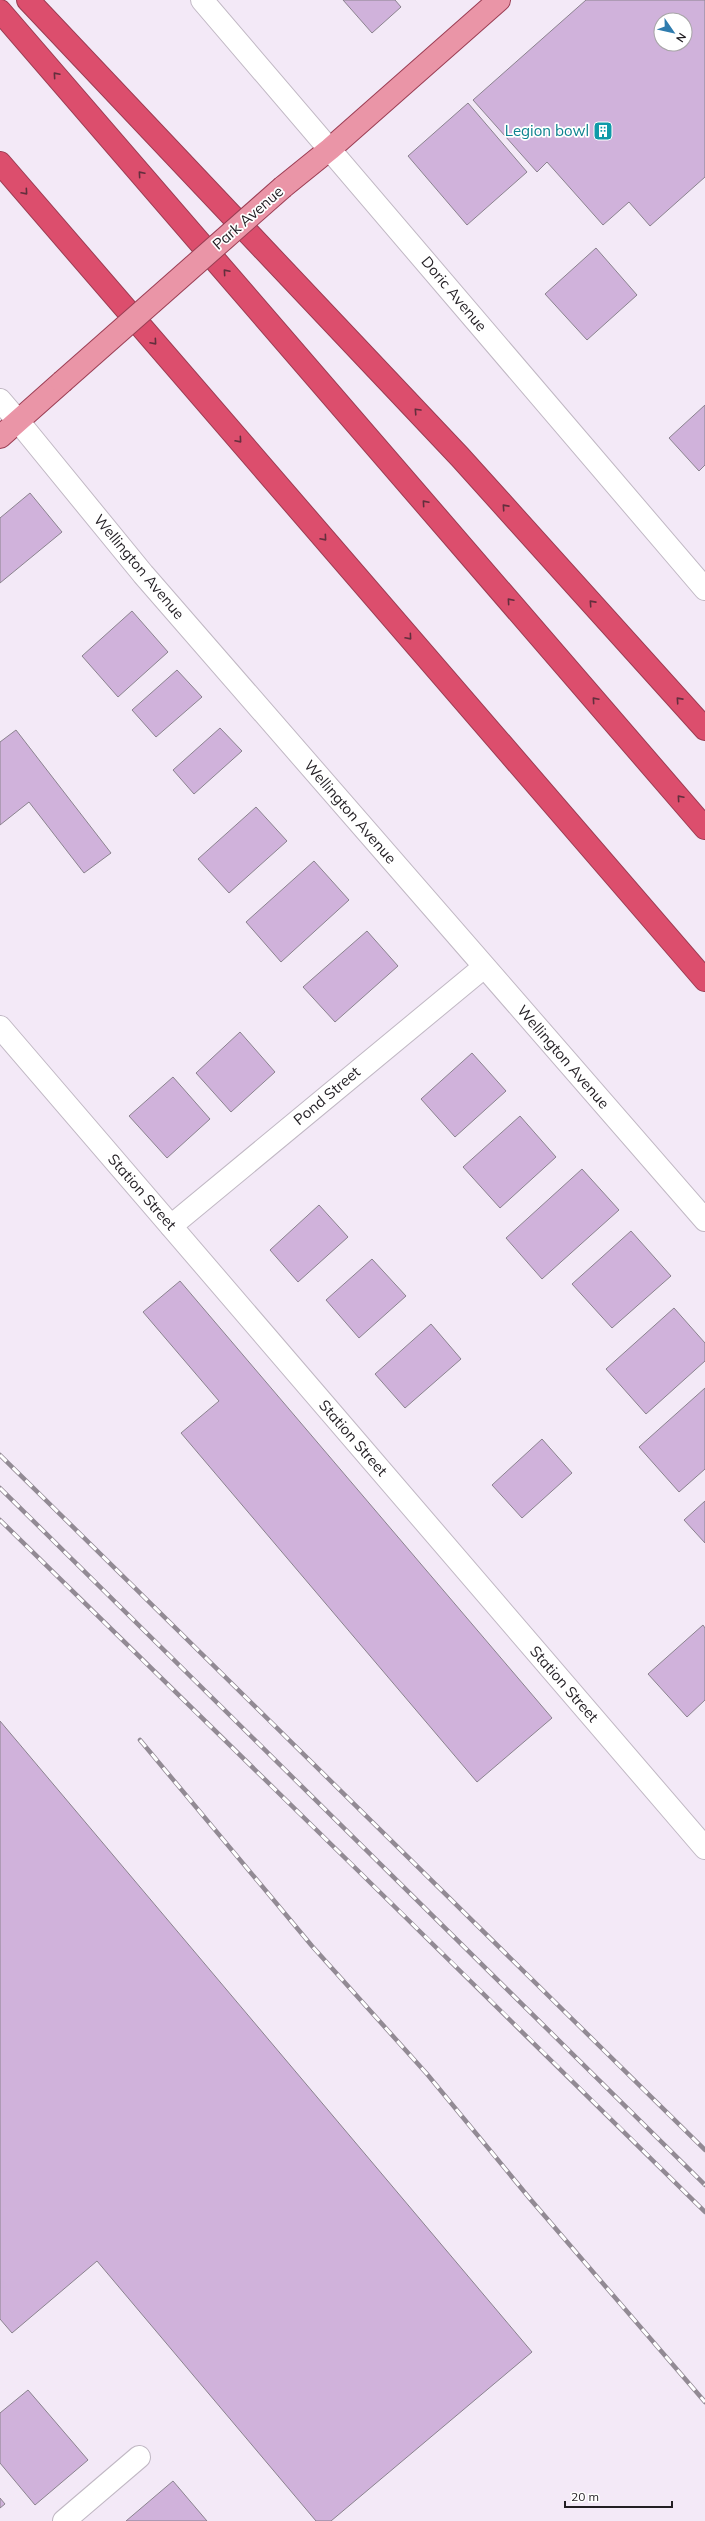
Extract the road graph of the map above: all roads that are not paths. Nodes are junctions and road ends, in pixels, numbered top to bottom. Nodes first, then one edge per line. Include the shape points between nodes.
1 (28, 0) edge
2 (202, 0) edge
3 (499, 0) edge
4 (0, 10) edge
5 (330, 149) junction
6 (0, 163) edge
7 (0, 400) edge
8 (18, 421) junction
9 (0, 437) edge
10 (705, 589) edge
11 (705, 729) edge
12 (705, 828) edge
13 (484, 967) junction
14 (705, 980) edge
15 (0, 1027) edge
16 (705, 1220) edge
17 (171, 1226) junction
18 (705, 1847) edge
19 (139, 2457) dead end
20 (64, 2521) edge

11 -> 1 highway via 460,457
2 - 5 street, Doric Avenue
3 - 5 main road, Park Avenue
12 -> 4 highway
5 - 8 main road, Park Avenue, bridge via 283,187
5 - 10 street, Doric Avenue
6 -> 14 highway
7 - 8 street, Wellington Avenue
8 - 9 main road, Park Avenue
8 - 13 street, Wellington Avenue via 143,574
13 - 16 street, Wellington Avenue
13 - 17 street, Pond Street
15 - 17 street, Station Street
17 - 18 street, Station Street
19 - 20 street

